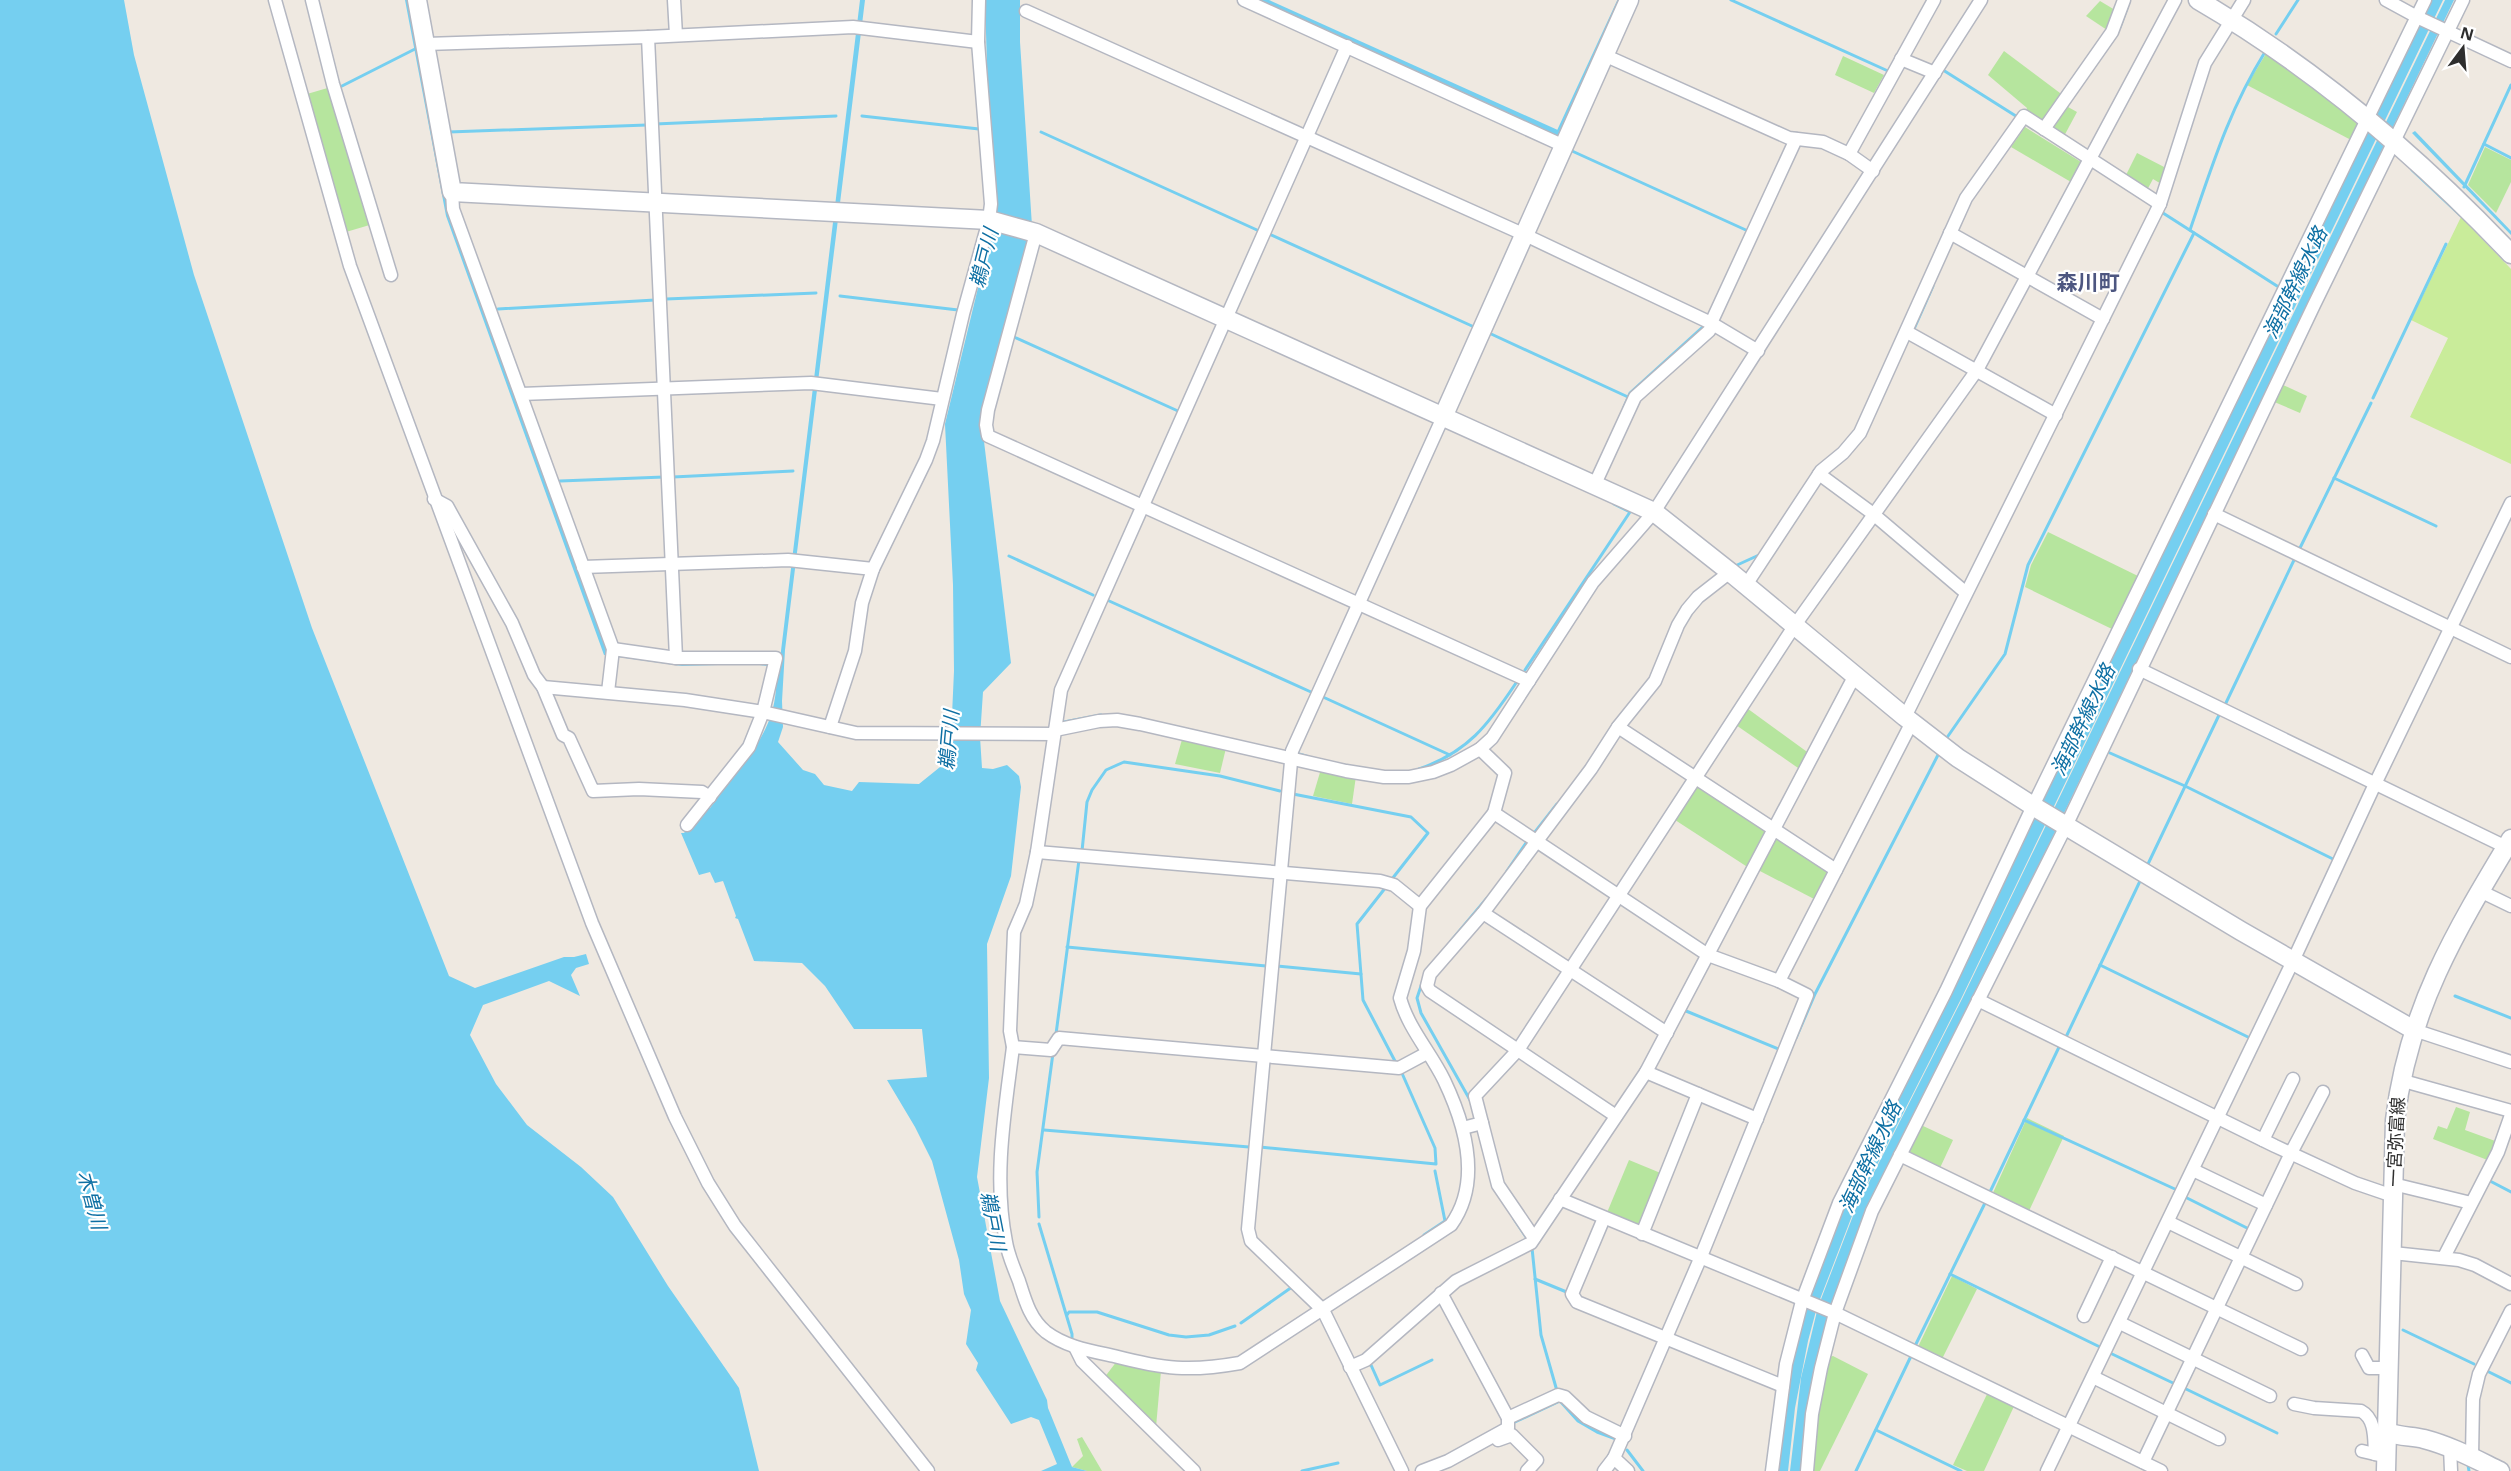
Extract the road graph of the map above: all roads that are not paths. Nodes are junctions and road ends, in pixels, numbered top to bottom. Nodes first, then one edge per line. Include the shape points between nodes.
1 (275, 0) edge
2 (312, 0) edge
3 (417, 0) edge
4 (674, 0) edge
5 (979, 0) edge
6 (1244, 0) edge
7 (1629, 0) edge
8 (1934, 0) edge
9 (1979, 0) edge
10 (2124, 0) edge
11 (2175, 0) edge
12 (2198, 0) edge
13 (2244, 0) edge
14 (2386, 0) edge
15 (2424, 0) edge
16 (2463, 0) edge
17 (1026, 11) dead end
18 (2418, 17) junction
19 (2232, 20) junction
20 (2446, 30) junction
21 (676, 35) junction
22 (648, 37) junction
23 (978, 42) junction
24 (426, 44) junction
25 (1347, 46) junction
26 (1604, 55) junction
27 (1902, 59) junction
28 (2511, 61) edge
29 (1935, 73) junction
30 (2366, 117) junction
31 (2044, 129) junction
32 (1306, 138) junction
33 (1796, 139) junction
34 (2393, 140) junction
35 (1562, 145) junction
36 (1849, 154) junction
37 (2090, 158) junction
38 (1873, 171) junction
39 (452, 192) junction
40 (655, 202) junction
41 (2160, 204) junction
42 (990, 220) junction
43 (1036, 233) junction
44 (1950, 233) junction
45 (1523, 234) junction
46 (2511, 254) edge
47 (391, 275) dead end
48 (2027, 277) junction
49 (2103, 319) junction
50 (1226, 320) junction
51 (1712, 323) junction
52 (1907, 332) junction
53 (1758, 351) junction
54 (1977, 370) junction
55 (664, 389) junction
56 (521, 394) junction
57 (942, 399) junction
58 (2056, 415) junction
59 (1443, 417) junction
60 (1819, 474) junction
61 (1594, 486) junction
62 (435, 499) junction
63 (2511, 503) edge
64 (1142, 506) junction
65 (1654, 512) junction
66 (1872, 513) junction
67 (2214, 514) junction
68 (672, 564) junction
69 (583, 567) junction
70 (873, 569) junction
71 (1730, 572) junction
72 (1746, 585) junction
73 (1965, 592) junction
74 (1358, 604) junction
75 (1795, 625) junction
76 (2451, 628) junction
77 (612, 655) junction
78 (2511, 657) edge
79 (676, 658) junction
80 (2139, 669) junction
81 (1855, 675) junction
82 (1529, 681) junction
83 (543, 687) junction
84 (608, 692) junction
85 (764, 712) junction
86 (1908, 719) junction
87 (830, 727) junction
88 (1618, 727) junction
89 (1054, 732) junction
90 (1480, 749) junction
91 (1291, 759) junction
92 (1694, 778) junction
93 (2375, 784) junction
94 (710, 797) junction
95 (2034, 806) junction
96 (1494, 813) junction
97 (687, 825) dead end
98 (2065, 825) junction
99 (1774, 830) junction
100 (1537, 840) junction
101 (2508, 843) edge
102 (1037, 852) junction
103 (1836, 870) junction
104 (1281, 873) junction
105 (2480, 891) junction
106 (1618, 896) junction
107 (1420, 906) junction
108 (2511, 906) edge
109 (1483, 913) junction
110 (1708, 955) junction
111 (2293, 961) junction
112 (1570, 970) junction
113 (1779, 981) junction
114 (1978, 1000) junction
115 (2414, 1030) junction
116 (1667, 1033) junction
117 (1013, 1047) junction
118 (1518, 1050) junction
119 (1427, 1053) junction
120 (1264, 1055) junction
121 (2511, 1062) edge
122 (1646, 1072) junction
123 (2292, 1080) dead end
124 (2400, 1080) junction
125 (2323, 1092) dead end
126 (1698, 1094) junction
127 (2511, 1113) edge
128 (1616, 1116) junction
129 (2218, 1118) junction
130 (1757, 1119) junction
131 (1482, 1123) junction
132 (1463, 1128) junction
133 (2263, 1140) junction
134 (2291, 1153) junction
135 (1900, 1155) junction
136 (2193, 1170) junction
137 (2393, 1190) junction
138 (1560, 1199) junction
139 (2472, 1203) junction
140 (2266, 1205) junction
141 (1604, 1218) junction
142 (2168, 1222) junction
143 (1642, 1234) junction
144 (1534, 1238) junction
145 (2392, 1253) junction
146 (2112, 1257) junction
147 (2242, 1257) junction
148 (2444, 1257) junction
149 (1700, 1259) junction
150 (2144, 1273) junction
151 (2296, 1284) dead end
152 (2511, 1284) edge
153 (1441, 1293) junction
154 (1802, 1301) junction
155 (2217, 1308) junction
156 (1323, 1310) junction
157 (2511, 1311) edge
158 (1833, 1312) junction
159 (2084, 1316) dead end
160 (2120, 1323) junction
161 (1666, 1339) junction
162 (1075, 1347) junction
163 (2301, 1349) dead end
164 (2362, 1356) dead end
165 (2193, 1359) junction
166 (1350, 1367) junction
167 (2388, 1368) junction
168 (2093, 1377) junction
169 (1783, 1386) junction
170 (2270, 1396) dead end
171 (2294, 1404) dead end
172 (2167, 1413) junction
173 (1508, 1418) junction
174 (2069, 1425) junction
175 (2387, 1432) junction
176 (1625, 1436) junction
177 (2219, 1439) dead end
178 (2450, 1447) junction
179 (2362, 1451) dead end
180 (2472, 1457) junction
181 (1614, 1458) junction
182 (1451, 1459) junction
183 (2382, 1460) edge
184 (2147, 1466) edge
185 (928, 1471) edge
186 (1194, 1471) edge
187 (1402, 1471) edge
188 (1422, 1471) edge
189 (1457, 1471) edge
190 (1527, 1471) edge
191 (1604, 1471) edge
192 (1628, 1471) edge
193 (1773, 1471) edge
194 (1807, 1471) edge
195 (2047, 1471) edge
196 (2162, 1471) edge
197 (2451, 1471) edge
198 (2500, 1471) edge

1 - 62 street via 350,266
2 - 47 street via 333,84
3 - 24 street
4 - 21 street
5 - 23 street
6 - 25 street
7 - 26 street
8 - 27 street
9 - 29 street
10 - 31 street via 2112,32
11 - 37 street
12 - 19 street
13 - 19 street
14 - 18 street
15 - 18 street
16 - 20 street
17 - 32 street
18 - 20 street
18 - 30 street
19 - 30 street
19 - 41 street via 2205,63
20 - 28 street
20 - 34 street
21 - 22 street
21 - 23 street via 859,27
22 - 24 street
22 - 40 street
23 - 42 street
24 - 39 street
25 - 32 street
25 - 35 street
26 - 33 street
26 - 35 street
27 - 29 street
27 - 36 street
29 - 38 street
30 - 34 street
30 - 95 street
31 - 37 street
31 - 44 street via 2024,116 1972,186
32 - 45 street
32 - 50 street
33 - 36 street via 1823,142
33 - 51 street
34 - 46 street via 2457,197
34 - 67 street
35 - 45 street
36 - 38 street
37 - 41 street
37 - 48 street
38 - 53 street
39 - 40 street
39 - 56 street via 453,209
40 - 42 street
40 - 55 street
41 - 49 street
42 - 43 street
42 - 57 street
43 - 50 street
43 - 64 street via 988,410 988,436
44 - 48 street
44 - 52 street
45 - 51 street
45 - 59 street
48 - 49 street
48 - 54 street
49 - 58 street
50 - 59 street
50 - 64 street
51 - 53 street
51 - 61 street via 1709,331 1635,397
52 - 54 street
52 - 60 street via 1860,433
53 - 65 street
54 - 58 street
54 - 66 street
55 - 56 street
55 - 57 street via 817,384
55 - 68 street
56 - 69 street
57 - 70 street via 926,460
58 - 73 street
59 - 61 street
59 - 74 street
60 - 66 street
60 - 72 street
61 - 65 street
62 - 83 street via 447,506
62 - 185 street via 592,922 643,1046 703,1174 735,1226
63 - 76 street
64 - 74 street
64 - 89 street via 1066,675
65 - 71 street
65 - 82 street via 1593,582
66 - 73 street
66 - 75 street
67 - 76 street
67 - 80 street
68 - 69 street
68 - 70 street via 794,560
68 - 79 street
69 - 77 street
70 - 87 street via 862,603 855,651
71 - 72 street
71 - 88 street via 1688,610 1655,681
72 - 75 street
73 - 86 street
74 - 82 street
74 - 91 street
75 - 81 street
75 - 92 street
76 - 78 street
76 - 93 street
77 - 79 street
77 - 84 street
79 - 85 street via 776,658
80 - 93 street
80 - 98 street
81 - 86 street
81 - 99 street
82 - 90 street via 1492,738
83 - 84 street
83 - 94 street via 593,791 702,792
84 - 85 street
85 - 87 street
85 - 94 street via 749,747
86 - 95 street via 1958,758
86 - 103 street
87 - 89 street via 856,733
88 - 92 street
88 - 100 street
89 - 91 street via 1117,720
89 - 102 street
90 - 91 street via 1451,765 1409,777 1374,776
90 - 96 street via 1505,773
91 - 104 street
92 - 99 street
92 - 106 street
93 - 101 street
93 - 111 street
94 - 97 street
95 - 98 street
95 - 154 street via 1839,1203
96 - 100 street
96 - 107 street
98 - 111 street
98 - 114 street
99 - 103 street
99 - 110 street
100 - 106 street
100 - 109 street
101 - 105 street, 一宮弥富線
102 - 104 street
102 - 117 street via 1026,904 1014,932 1010,1030
103 - 113 street
104 - 107 street via 1389,883
104 - 120 street
105 - 108 street
105 - 115 street, 一宮弥富線 via 2442,960
106 - 110 street
106 - 112 street
107 - 119 street via 1414,951 1400,998
109 - 112 street
109 - 118 street via 1430,974 1427,986
110 - 113 street
110 - 116 street
111 - 115 street
111 - 129 street
112 - 116 street
112 - 118 street
113 - 130 street via 1807,995
114 - 129 street
114 - 135 street
115 - 121 street
115 - 124 street, 一宮弥富線
116 - 122 street
117 - 120 street via 1051,1050 1059,1038
117 - 162 street via 1000,1156 1006,1243 1033,1319 1060,1342
118 - 128 street
118 - 131 street via 1475,1096
119 - 120 street via 1399,1068
119 - 132 street via 1444,1080
120 - 156 street via 1248,1236
122 - 126 street
122 - 128 street
123 - 133 street
124 - 127 street
124 - 137 street, 一宮弥富線
125 - 134 street
126 - 130 street
126 - 143 street
127 - 139 street via 2498,1152
128 - 138 street
129 - 133 street
129 - 136 street
130 - 149 street
131 - 132 street
131 - 144 street via 1498,1185
132 - 156 street via 1469,1173 1467,1191 1452,1225
133 - 134 street
134 - 137 street via 2355,1183
134 - 140 street
135 - 146 street
135 - 158 street via 1872,1211
136 - 140 street
136 - 142 street
137 - 139 street
137 - 145 street, 一宮弥富線
138 - 141 street
138 - 144 street
139 - 148 street
140 - 147 street
141 - 143 street
141 - 161 street via 1573,1298
142 - 147 street
142 - 150 street
143 - 149 street
144 - 153 street
145 - 148 street
145 - 167 street, 一宮弥富線
146 - 150 street
146 - 159 street
147 - 151 street
147 - 155 street
148 - 152 street via 2475,1265
149 - 154 street
149 - 161 street
150 - 155 street
150 - 160 street
153 - 166 street via 1366,1360
153 - 173 street
154 - 158 street
154 - 169 street
155 - 163 street
155 - 165 street
156 - 162 street via 1240,1363 1205,1369 1162,1368
156 - 166 street
157 - 180 street via 2479,1374 2473,1400
158 - 174 street
158 - 194 street via 1814,1403
160 - 165 street
160 - 168 street
161 - 169 street
161 - 176 street
162 - 186 street via 1082,1361
164 - 167 street via 2369,1368
165 - 170 street
165 - 172 street
166 - 187 street
167 - 175 street, 一宮弥富線
168 - 172 street
168 - 174 street
169 - 193 street
171 - 183 street via 2367,1415
172 - 177 street
172 - 184 street
173 - 176 street via 1562,1395 1586,1417
173 - 182 street via 1508,1428
174 - 184 street
174 - 195 street
175 - 178 street
175 - 183 street, 一宮弥富線
176 - 181 street
178 - 180 street
178 - 197 street
179 - 183 street
180 - 198 street
181 - 191 street
181 - 192 street
182 - 188 street
182 - 189 street
182 - 190 street via 1512,1435 1537,1460
184 - 196 street

